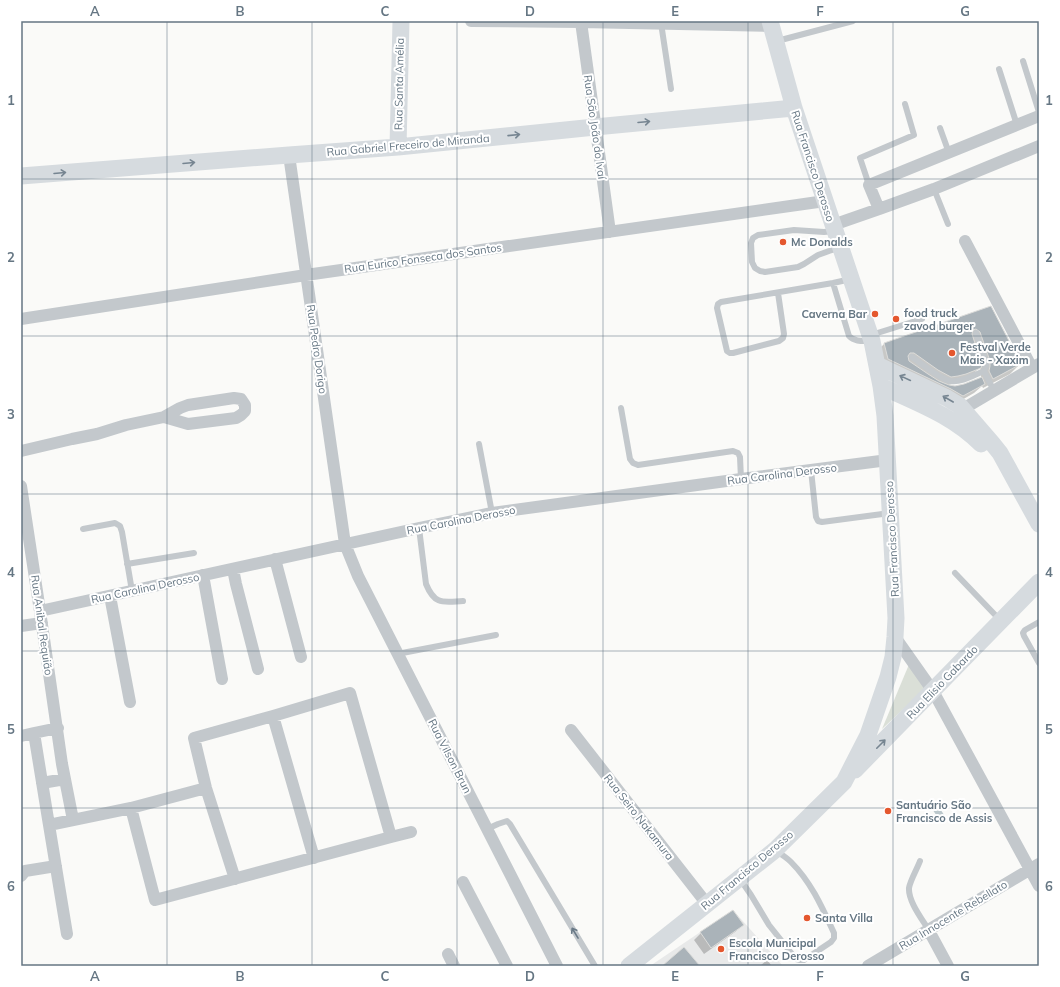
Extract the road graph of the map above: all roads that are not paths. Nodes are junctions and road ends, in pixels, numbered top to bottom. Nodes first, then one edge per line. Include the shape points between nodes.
1 (401, 21) edge
2 (471, 21) edge
3 (853, 21) edge
4 (581, 22) edge
5 (661, 24) junction
6 (772, 29) edge
7 (1022, 61) dead end
8 (999, 69) dead end
9 (671, 89) dead end
10 (905, 104) dead end
11 (794, 108) junction
12 (1039, 112) edge
13 (1039, 116) edge
14 (1017, 125) junction
15 (595, 127) junction
16 (940, 128) dead end
17 (398, 147) junction
18 (1038, 148) edge
19 (949, 153) junction
20 (289, 155) junction
21 (21, 176) edge
22 (869, 185) junction
23 (934, 189) junction
24 (825, 200) junction
25 (879, 209) junction
26 (948, 224) dead end
27 (834, 228) junction
28 (610, 232) junction
29 (965, 241) dead end
30 (841, 248) junction
31 (306, 275) junction
32 (851, 279) junction
33 (833, 283) junction
34 (778, 293) junction
35 (21, 319) edge
36 (922, 319) dead end
37 (976, 333) dead end
38 (871, 338) junction
39 (912, 357) dead end
40 (877, 365) junction
41 (1036, 366) edge
42 (984, 371) junction
43 (881, 386) junction
44 (994, 391) junction
45 (621, 408) dead end
46 (959, 416) junction
47 (164, 418) junction
48 (479, 444) dead end
49 (21, 452) edge
50 (888, 460) junction
51 (811, 470) junction
52 (741, 479) junction
53 (21, 486) edge
54 (890, 512) junction
55 (492, 513) junction
56 (1039, 524) edge
57 (419, 528) junction
58 (83, 529) dead end
59 (345, 544) junction
60 (194, 553) dead end
61 (276, 559) junction
62 (127, 564) junction
63 (233, 569) junction
64 (955, 574) dead end
65 (203, 576) junction
66 (1039, 582) edge
67 (132, 591) junction
68 (110, 596) junction
69 (463, 601) dead end
70 (41, 617) junction
71 (1001, 621) junction
72 (1039, 622) edge
73 (21, 626) edge
74 (496, 635) dead end
75 (895, 637) junction
76 (397, 654) junction
77 (302, 657) dead end
78 (1039, 663) edge
79 (258, 669) dead end
80 (222, 679) dead end
81 (933, 691) junction
82 (130, 702) dead end
83 (273, 716) junction
84 (58, 728) junction
85 (571, 730) dead end
86 (34, 734) junction
87 (21, 736) edge
88 (65, 779) junction
89 (844, 782) junction
90 (42, 783) junction
91 (206, 788) junction
92 (131, 808) junction
93 (72, 820) junction
94 (49, 825) junction
95 (487, 829) junction
96 (411, 832) dead end
97 (391, 837) junction
98 (775, 850) junction
99 (314, 858) junction
100 (920, 861) dead end
101 (56, 866) junction
102 (1034, 866) edge
103 (21, 876) edge
104 (739, 878) junction
105 (235, 880) junction
106 (463, 882) dead end
107 (1039, 886) edge
108 (707, 904) junction
109 (928, 929) junction
110 (67, 934) dead end
111 (448, 954) dead end
112 (454, 966) edge
113 (507, 966) edge
114 (557, 966) edge
115 (595, 966) edge
116 (629, 966) edge
117 (868, 966) edge
118 (948, 966) edge

1 - 17 street, Rua Santa Amélia
2 - 4 street
3 - 6 lane
4 - 5 street
4 - 15 street, Rua São João do Ivaí
5 - 6 street
5 - 9 lane
6 - 11 street, Rua Francisco Derosso
7 - 12 lane
8 - 14 lane
10 - 22 lane via 914,135 860,158
15 -> 11 street, Rua Gabriel Freceiro de Miranda
11 - 24 street, Rua Francisco Derosso
13 - 14 street
14 - 19 street
17 -> 15 street, Rua Gabriel Freceiro de Miranda
15 - 28 street, Rua São João do Ivaí
16 - 19 lane
17 - 20 street, Rua Gabriel Freceiro de Miranda
18 - 23 street
19 - 22 street
21 -> 20 street, Rua Gabriel Freceiro de Miranda
20 - 31 street, Rua Pedro Dorigo
22 - 25 street
23 - 25 street
23 - 26 lane
24 - 27 street, Rua Francisco Derosso
24 - 28 street, Rua Eurico Fonseca dos Santos
25 - 27 street
27 - 30 street, Rua Francisco Derosso
27 - 30 lane via 824,232 794,230 758,235 751,243 752,262 755,268 765,272 798,267 818,255
28 - 31 street, Rua Eurico Fonseca dos Santos
29 - 41 street
30 - 32 street, Rua Francisco Derosso
31 - 35 street, Rua Eurico Fonseca dos Santos
31 - 59 street, Rua Pedro Dorigo
32 - 33 lane
32 - 38 street, Rua Francisco Derosso
33 - 34 lane
33 - 38 lane via 848,336 855,341
34 - 34 lane via 783,338 733,353 727,351 718,304
36 - 38 lane
37 - 42 lane via 986,362
38 - 40 street, Rua Francisco Derosso
39 - 42 lane via 951,381
40 - 43 street, Rua Francisco Derosso
46 -> 40 street via 947,398
41 - 44 street
42 - 44 lane
43 - 46 street via 942,414
43 - 50 street, Rua Francisco Derosso
44 - 46 street
45 - 52 lane via 630,459 633,463 638,465 733,451 740,457
46 - 56 street via 992,443 1000,453
47 - 47 street via 188,424 236,418 245,411 245,405 241,399 234,398 188,405
47 - 49 street
48 - 55 lane
50 - 51 street, Rua Carolina Derosso
50 - 54 street, Rua Francisco Derosso
51 - 52 street, Rua Carolina Derosso
51 - 54 lane via 818,520 822,522
52 - 55 street, Rua Carolina Derosso
53 - 70 street, Rua Anibal Requião
54 - 75 street, Rua Francisco Derosso
55 - 57 street, Rua Carolina Derosso
57 - 59 street, Rua Carolina Derosso
57 - 69 lane via 429,591 441,602
58 - 62 lane via 115,523 120,526
59 - 61 street, Rua Carolina Derosso
59 - 76 street, Rua Vilson Brun
60 - 62 lane
61 - 63 street, Rua Carolina Derosso
61 - 77 street
62 - 67 lane
63 - 65 street, Rua Carolina Derosso
63 - 79 street
64 - 71 lane
65 - 67 street, Rua Carolina Derosso
65 - 80 street
66 - 71 street, Rua Elisio Gabardo
67 - 68 street, Rua Carolina Derosso
68 - 70 street, Rua Carolina Derosso
68 - 82 street
70 - 73 street, Rua Carolina Derosso
70 - 84 street, Rua Anibal Requião
71 - 81 street, Rua Elisio Gabardo
72 - 78 lane via 1023,633
74 - 76 lane
75 - 81 street
75 - 89 street, Rua Francisco Derosso via 888,677 868,735
76 - 95 street, Rua Vilson Brun
89 -> 81 street, Rua Elisio Gabardo
81 - 102 street
83 - 91 street via 194,738
83 - 97 street via 350,693
83 - 99 street
84 - 86 street
84 - 88 street, Rua Anibal Requião
85 - 108 street, Rua Seiro Nakamura
86 - 87 street
86 - 90 street
88 - 90 street
88 - 93 street, Rua Anibal Requião
89 - 98 street, Rua Francisco Derosso
90 - 94 street
91 - 92 street
91 - 105 street
92 - 93 street
92 - 105 street via 155,900
93 - 94 street
94 - 101 street
95 - 114 street, Rua Vilson Brun
115 -> 95 lane via 510,824 504,821
96 - 97 street
97 - 99 street
98 - 104 street, Rua Francisco Derosso
98 - 104 lane via 806,879 816,894 834,933 831,942 804,960 796,959
99 - 105 street
100 - 109 lane via 909,888 918,914
101 - 103 street via 25,871
101 - 110 street
102 - 107 street
102 - 109 street, Rua Innocente Rebellato
104 - 108 street, Rua Francisco Derosso
106 - 113 street
108 - 116 street, Rua Francisco Derosso
109 - 117 street, Rua Innocente Rebellato
109 - 118 street
111 - 112 street

